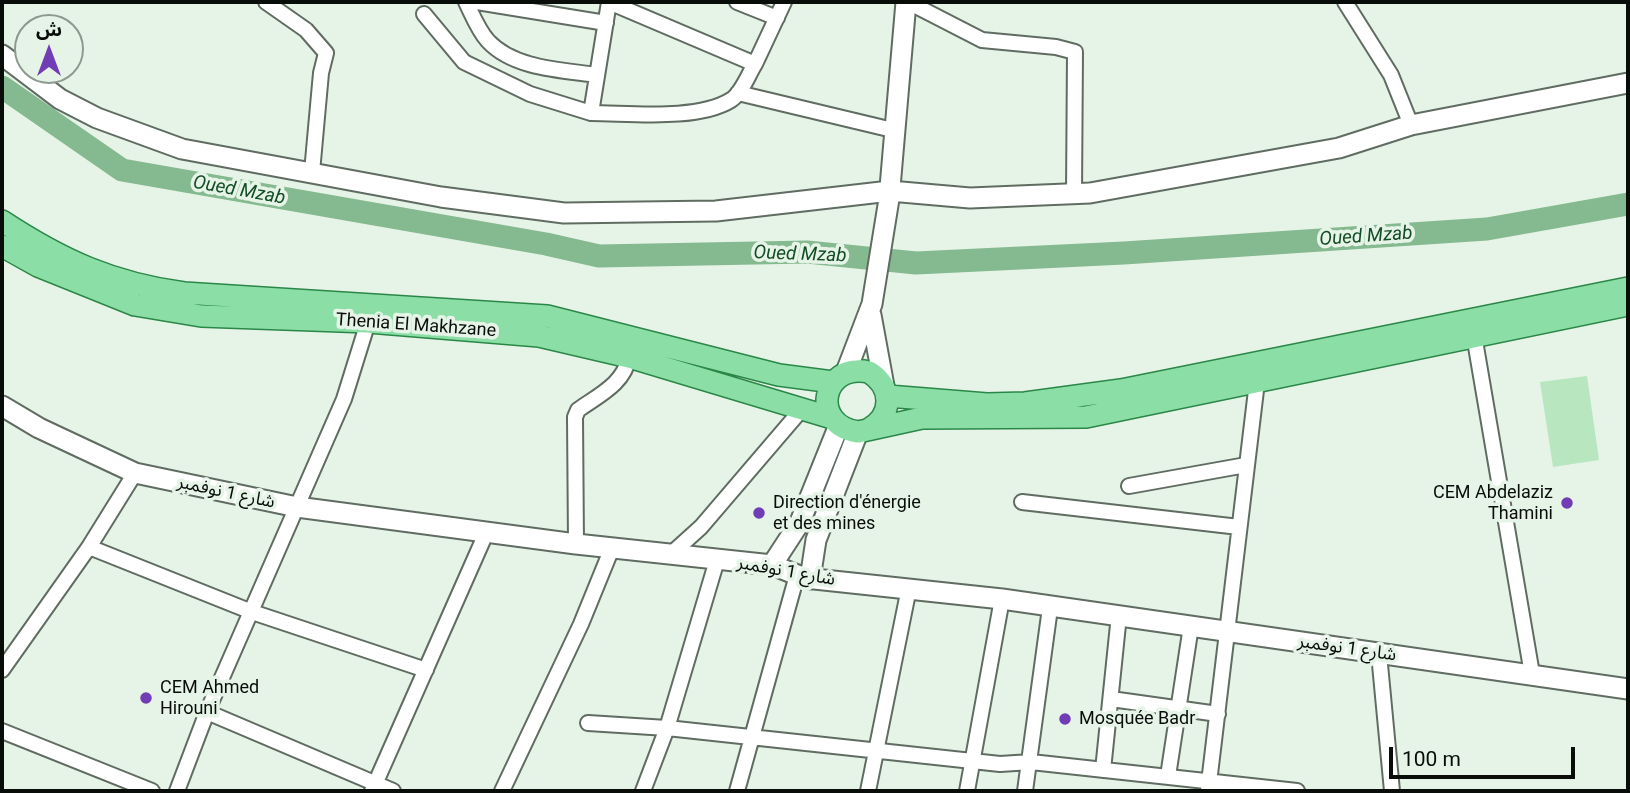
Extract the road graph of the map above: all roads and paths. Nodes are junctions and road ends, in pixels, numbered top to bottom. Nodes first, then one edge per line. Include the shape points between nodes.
1 (266, 2) edge
2 (466, 2) edge
3 (477, 2) edge
4 (609, 2) edge
5 (737, 2) edge
6 (783, 2) edge
7 (907, 2) edge
8 (1345, 2) edge
9 (424, 14) dead end
10 (777, 18) junction
11 (606, 23) junction
12 (2, 55) edge
13 (755, 64) junction
14 (597, 75) junction
15 (1628, 83) edge
16 (738, 93) junction
17 (591, 113) junction
18 (1411, 125) junction
19 (897, 131) junction
20 (312, 172) junction
21 (1074, 194) junction
22 (889, 195) junction
23 (2, 221) edge
24 (2, 246) edge
25 (43, 259) junction
26 (1628, 288) edge
27 (1628, 305) edge
28 (871, 309) junction
29 (368, 321) junction
30 (1474, 335) junction
31 (629, 357) junction
32 (839, 377) junction
33 (1257, 382) junction
34 (886, 391) junction
35 (2, 406) edge
36 (803, 409) junction
37 (849, 426) junction
38 (1246, 465) junction
39 (135, 473) junction
40 (1129, 486) dead end
41 (1022, 502) dead end
42 (297, 507) junction
43 (1239, 527) junction
44 (487, 531) junction
45 (576, 544) junction
46 (789, 544) junction
47 (89, 547) junction
48 (612, 548) junction
49 (813, 552) junction
50 (670, 555) junction
51 (718, 560) junction
52 (772, 565) junction
53 (803, 577) junction
54 (909, 589) junction
55 (1002, 599) junction
56 (1050, 608) junction
57 (252, 612) junction
58 (1119, 615) junction
59 (1191, 626) junction
60 (1227, 632) junction
61 (1379, 654) junction
62 (2, 670) edge
63 (426, 670) junction
64 (1532, 674) junction
65 (1628, 688) edge
66 (1111, 699) junction
67 (1178, 707) junction
68 (207, 712) junction
69 (1218, 714) junction
70 (588, 723) dead end
71 (667, 728) junction
72 (2, 731) edge
73 (751, 737) junction
74 (874, 749) junction
75 (971, 761) junction
76 (1031, 762) junction
77 (1103, 770) junction
78 (1168, 776) junction
79 (1209, 786) edge
80 (374, 788) edge
81 (152, 791) edge
82 (177, 791) edge
83 (393, 791) edge
84 (502, 791) edge
85 (643, 791) edge
86 (737, 791) edge
87 (868, 791) edge
88 (967, 791) edge
89 (1025, 791) edge
90 (1297, 791) edge
91 (1392, 791) edge

1 - 20 street via 306,30 326,53
2 - 14 street via 487,40 504,52 530,64
3 - 11 street
4 - 11 street
4 - 13 street
5 - 10 street
6 - 10 street
7 - 19 main road
7 - 21 street via 982,40 1075,52
8 - 18 street via 1391,75
9 - 17 street via 464,62 530,94
10 - 13 street
11 - 14 street
12 - 20 main road via 60,99 132,132 182,149
13 - 16 street
14 - 17 street
15 - 18 main road
16 - 17 street via 732,100 685,113
16 - 19 street
18 - 21 main road via 1339,148
19 - 22 main road
20 - 22 main road via 441,197 564,213 716,211
21 - 22 main road
22 - 28 main road
23 - 25 main road
24 - 25 main road, Thenia El Makhzane
25 - 29 main road, Thenia El Makhzane via 135,305 201,316
25 - 32 main road via 142,287 184,293 547,316 779,375
26 - 34 main road via 1121,390 987,404
27 - 30 main road
28 - 32 main road
28 - 34 main road
29 - 31 main road, Thenia El Makhzane via 539,336
29 - 42 street via 344,399
30 - 33 main road
30 - 64 street
31 - 36 main road, Thenia El Makhzane
31 - 45 street via 619,380 575,417
32 - 34 main road via 869,372
32 - 37 main road via 827,400
33 - 37 main road via 1086,417 922,418
33 - 38 street
34 - 37 main road via 884,416
35 - 39 main road, شارع 1 نوفمبر via 51,435
36 - 37 main road, Thenia El Makhzane
36 - 50 street via 701,527
37 - 46 main road
37 - 49 main road
38 - 40 street
38 - 43 street
39 - 42 main road, شارع 1 نوفمبر
39 - 47 street
41 - 43 street
42 - 44 main road, شارع 1 نوفمبر
42 - 57 street
43 - 60 street
44 - 45 main road, شارع 1 نوفمبر
44 - 63 street
45 - 48 main road, شارع 1 نوفمبر
46 - 49 main road
46 - 52 main road
47 - 57 street
47 - 62 street
48 - 50 main road, شارع 1 نوفمبر
48 - 84 street via 582,624
49 - 53 main road
50 - 51 main road, شارع 1 نوفمبر
51 - 52 main road, شارع 1 نوفمبر
51 - 71 street
52 - 53 main road, شارع 1 نوفمبر
53 - 54 main road, شارع 1 نوفمبر
53 - 73 street
54 - 55 main road, شارع 1 نوفمبر
54 - 74 street
55 - 56 main road, شارع 1 نوفمبر
55 - 75 street
56 - 58 main road, شارع 1 نوفمبر
56 - 76 street
57 - 63 street
57 - 68 street
58 - 59 main road, شارع 1 نوفمبر
58 - 66 street
59 - 60 main road, شارع 1 نوفمبر
59 - 67 street
60 - 61 main road, شارع 1 نوفمبر
60 - 69 street
61 - 64 main road, شارع 1 نوفمبر
61 - 91 street
63 - 80 street
64 - 65 main road, شارع 1 نوفمبر
66 - 67 street
66 - 77 street
67 - 69 street
67 - 78 street
68 - 80 street
68 - 82 street
69 - 79 street
70 - 71 street
71 - 73 street
71 - 85 street
72 - 81 street
73 - 74 street
73 - 86 street
74 - 75 street
74 - 87 street
75 - 76 street
75 - 88 street
76 - 77 street
76 - 89 street
77 - 78 street
78 - 79 street
79 - 90 street
80 - 83 street

